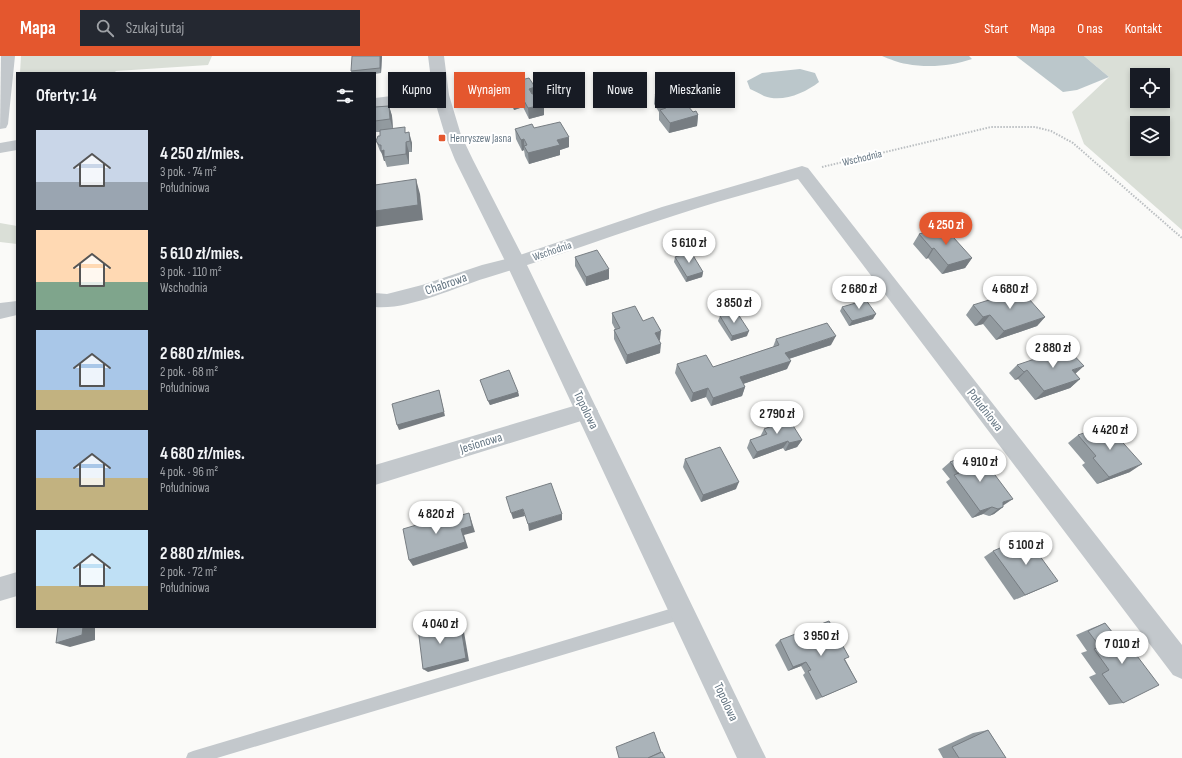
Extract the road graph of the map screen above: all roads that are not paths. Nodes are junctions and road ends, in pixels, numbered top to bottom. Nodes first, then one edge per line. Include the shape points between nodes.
1 (8, 56) edge
2 (436, 56) edge
3 (438, 72) edge
4 (388, 101) edge
5 (376, 103) edge
6 (446, 108) edge
7 (0, 124) edge
8 (802, 172) joint
9 (516, 263) junction
10 (376, 300) edge
11 (16, 308) edge
12 (0, 311) edge
13 (587, 411) junction
14 (376, 475) edge
15 (16, 584) edge
16 (0, 589) edge
17 (683, 612) junction
18 (1182, 666) edge
19 (192, 758) edge
20 (752, 758) edge

1 - 7 street
2 - 3 street, Topolowa
4 - 5 street
6 - 9 street, Topolowa via 458,147
8 - 9 street, Wschodnia via 668,211
8 - 18 street, Południowa
9 - 10 street, Chabrowa via 387,302
9 - 13 street, Topolowa
11 - 12 street
13 - 14 street, Jesionowa
13 - 17 street, Topolowa
15 - 16 street
17 - 19 lane
17 - 20 street, Topolowa

